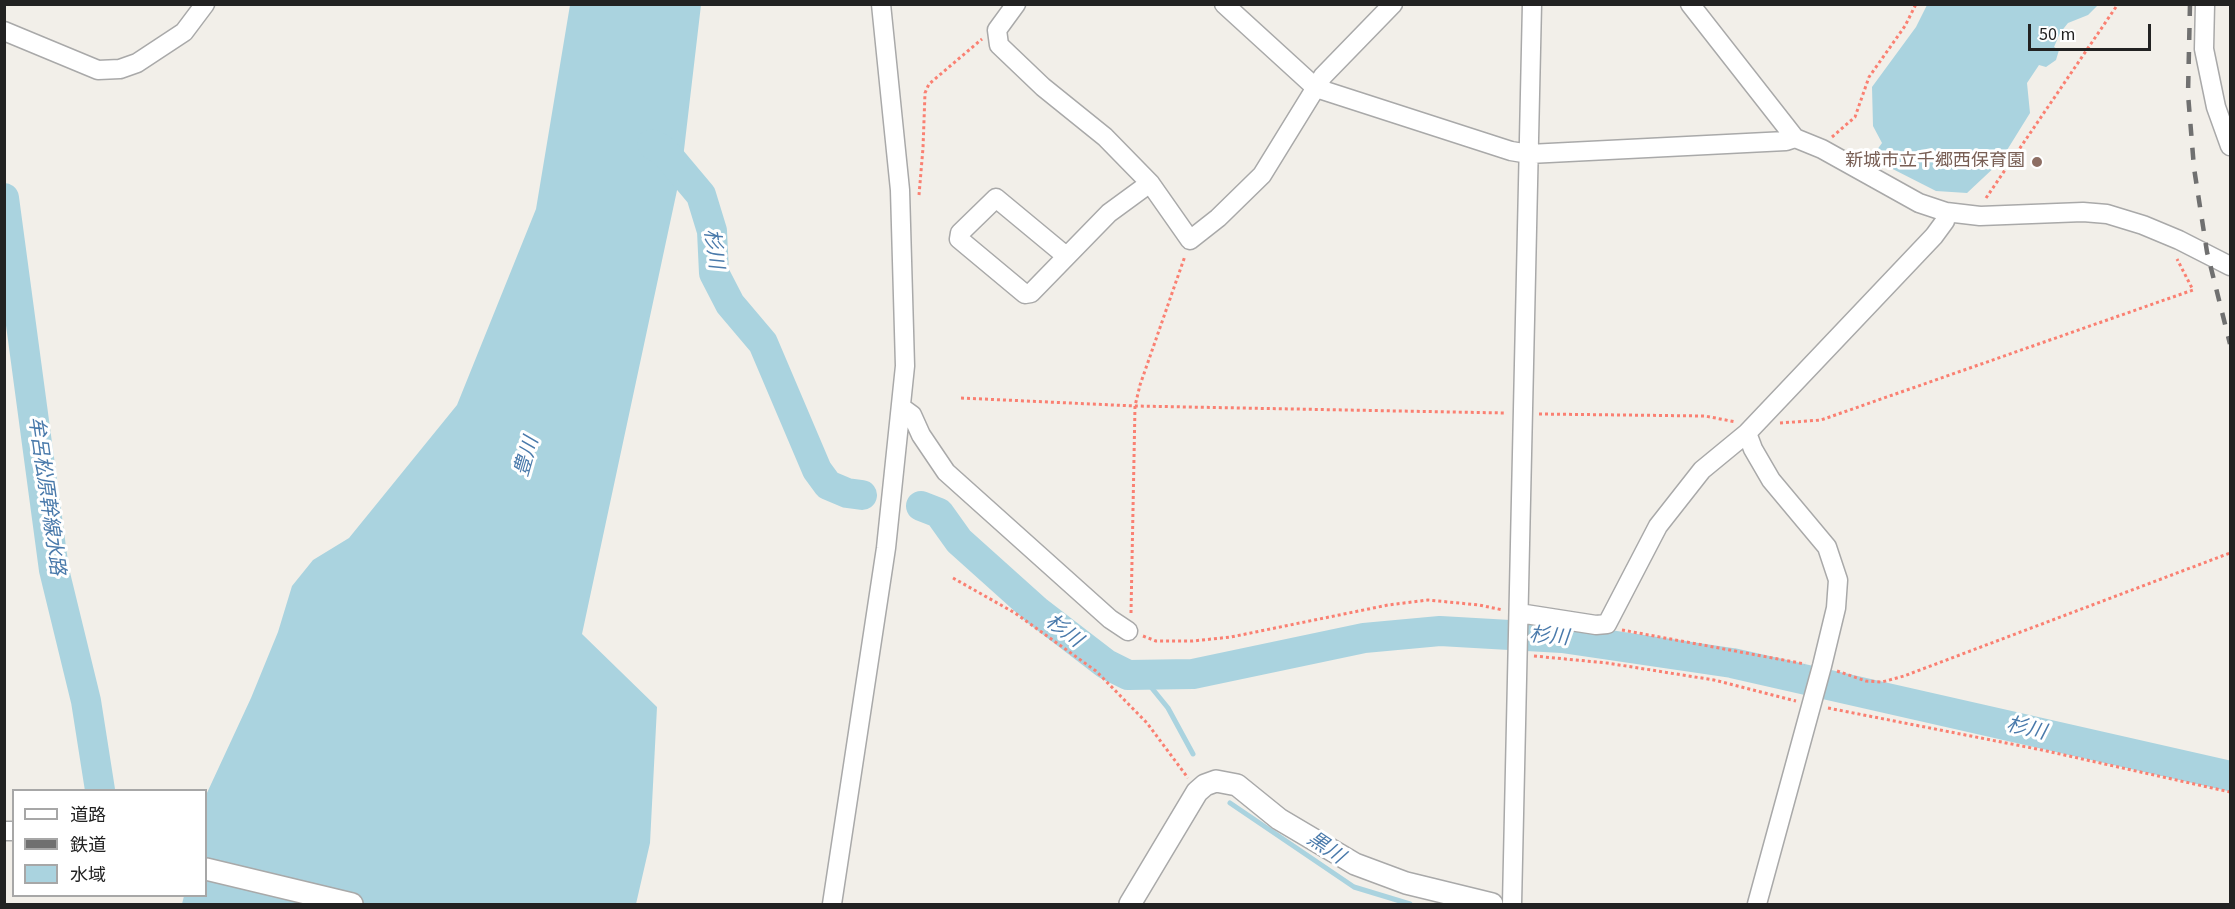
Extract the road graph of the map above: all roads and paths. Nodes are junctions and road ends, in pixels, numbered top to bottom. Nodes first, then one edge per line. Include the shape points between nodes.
1 (205, 4) edge
2 (881, 4) edge
3 (1016, 4) edge
4 (1224, 4) edge
5 (1393, 4) edge
6 (1532, 4) edge
7 (1690, 4) edge
8 (1916, 4) edge
9 (2118, 4) edge
10 (2205, 4) edge
11 (6, 31) edge
12 (996, 38) junction
13 (1316, 88) junction
14 (1795, 138) junction
15 (2230, 146) edge
16 (1822, 149) junction
17 (1529, 154) junction
18 (1150, 183) junction
19 (918, 200) dead end
20 (1946, 212) junction
21 (1980, 216) junction
22 (1190, 240) junction
23 (2172, 253) dead end
24 (1066, 256) junction
25 (2230, 266) edge
26 (962, 398) dead end
27 (1135, 406) junction
28 (901, 407) junction
29 (1523, 414) junction
30 (1762, 417) junction
31 (1747, 433) junction
32 (2230, 553) edge
33 (953, 578) dead end
34 (1518, 617) junction
35 (1607, 624) junction
36 (1128, 631) junction
37 (1518, 658) junction
38 (1821, 669) junction
39 (1812, 703) junction
40 (1197, 792) junction
41 (2230, 792) edge
42 (207, 869) edge
43 (352, 904) edge
44 (832, 904) edge
45 (1130, 904) edge
46 (1492, 904) edge
47 (1512, 904) edge
48 (1757, 904) edge

1 - 11 street via 184,32 137,63 120,69 98,70
2 - 28 street via 900,190 905,327
3 - 12 street via 997,30
4 - 13 street
5 - 13 street
6 - 17 street
7 - 14 street
8 - 16 path via 1869,77 1855,117
9 - 21 path via 1980,207
10 - 15 street via 2204,49 2216,107
12 - 18 street via 1043,87 1105,137
12 - 19 path via 977,42 929,84 925,93
13 - 17 street
13 - 22 street via 1262,175
14 - 16 street
14 - 17 street
16 - 20 street via 1919,203
17 - 29 street
18 - 22 street
18 - 24 street via 1108,213
20 - 21 street
20 - 30 street via 1945,221 1934,236
21 - 25 street via 2107,214 2161,232
22 - 27 path
23 - 30 path via 2193,290 1821,420 1775,423
24 - 24 street via 1031,293 1025,294 959,239 960,233 996,198
26 - 27 path
27 - 29 path
27 - 36 path
28 - 36 street via 912,415 946,472
28 - 44 street via 886,548
29 - 31 path via 1705,416 1737,422
29 - 34 street
30 - 31 street
31 - 35 street via 1702,470 1658,526
31 - 38 street via 1771,480 1833,559 1838,580 1836,608
32 - 38 path via 1904,676 1882,682 1866,681
33 - 40 path via 1015,613 1096,671 1147,723
34 - 35 street
34 - 36 path via 1479,605 1428,600 1193,641 1156,640
34 - 37 street
35 - 38 path
37 - 39 path via 1529,655 1607,663 1714,680
37 - 47 street
38 - 39 street
39 - 41 path
39 - 48 street
40 - 45 street
40 - 46 street via 1216,781 1237,785 1279,819 1355,864 1406,883
42 - 43 street

